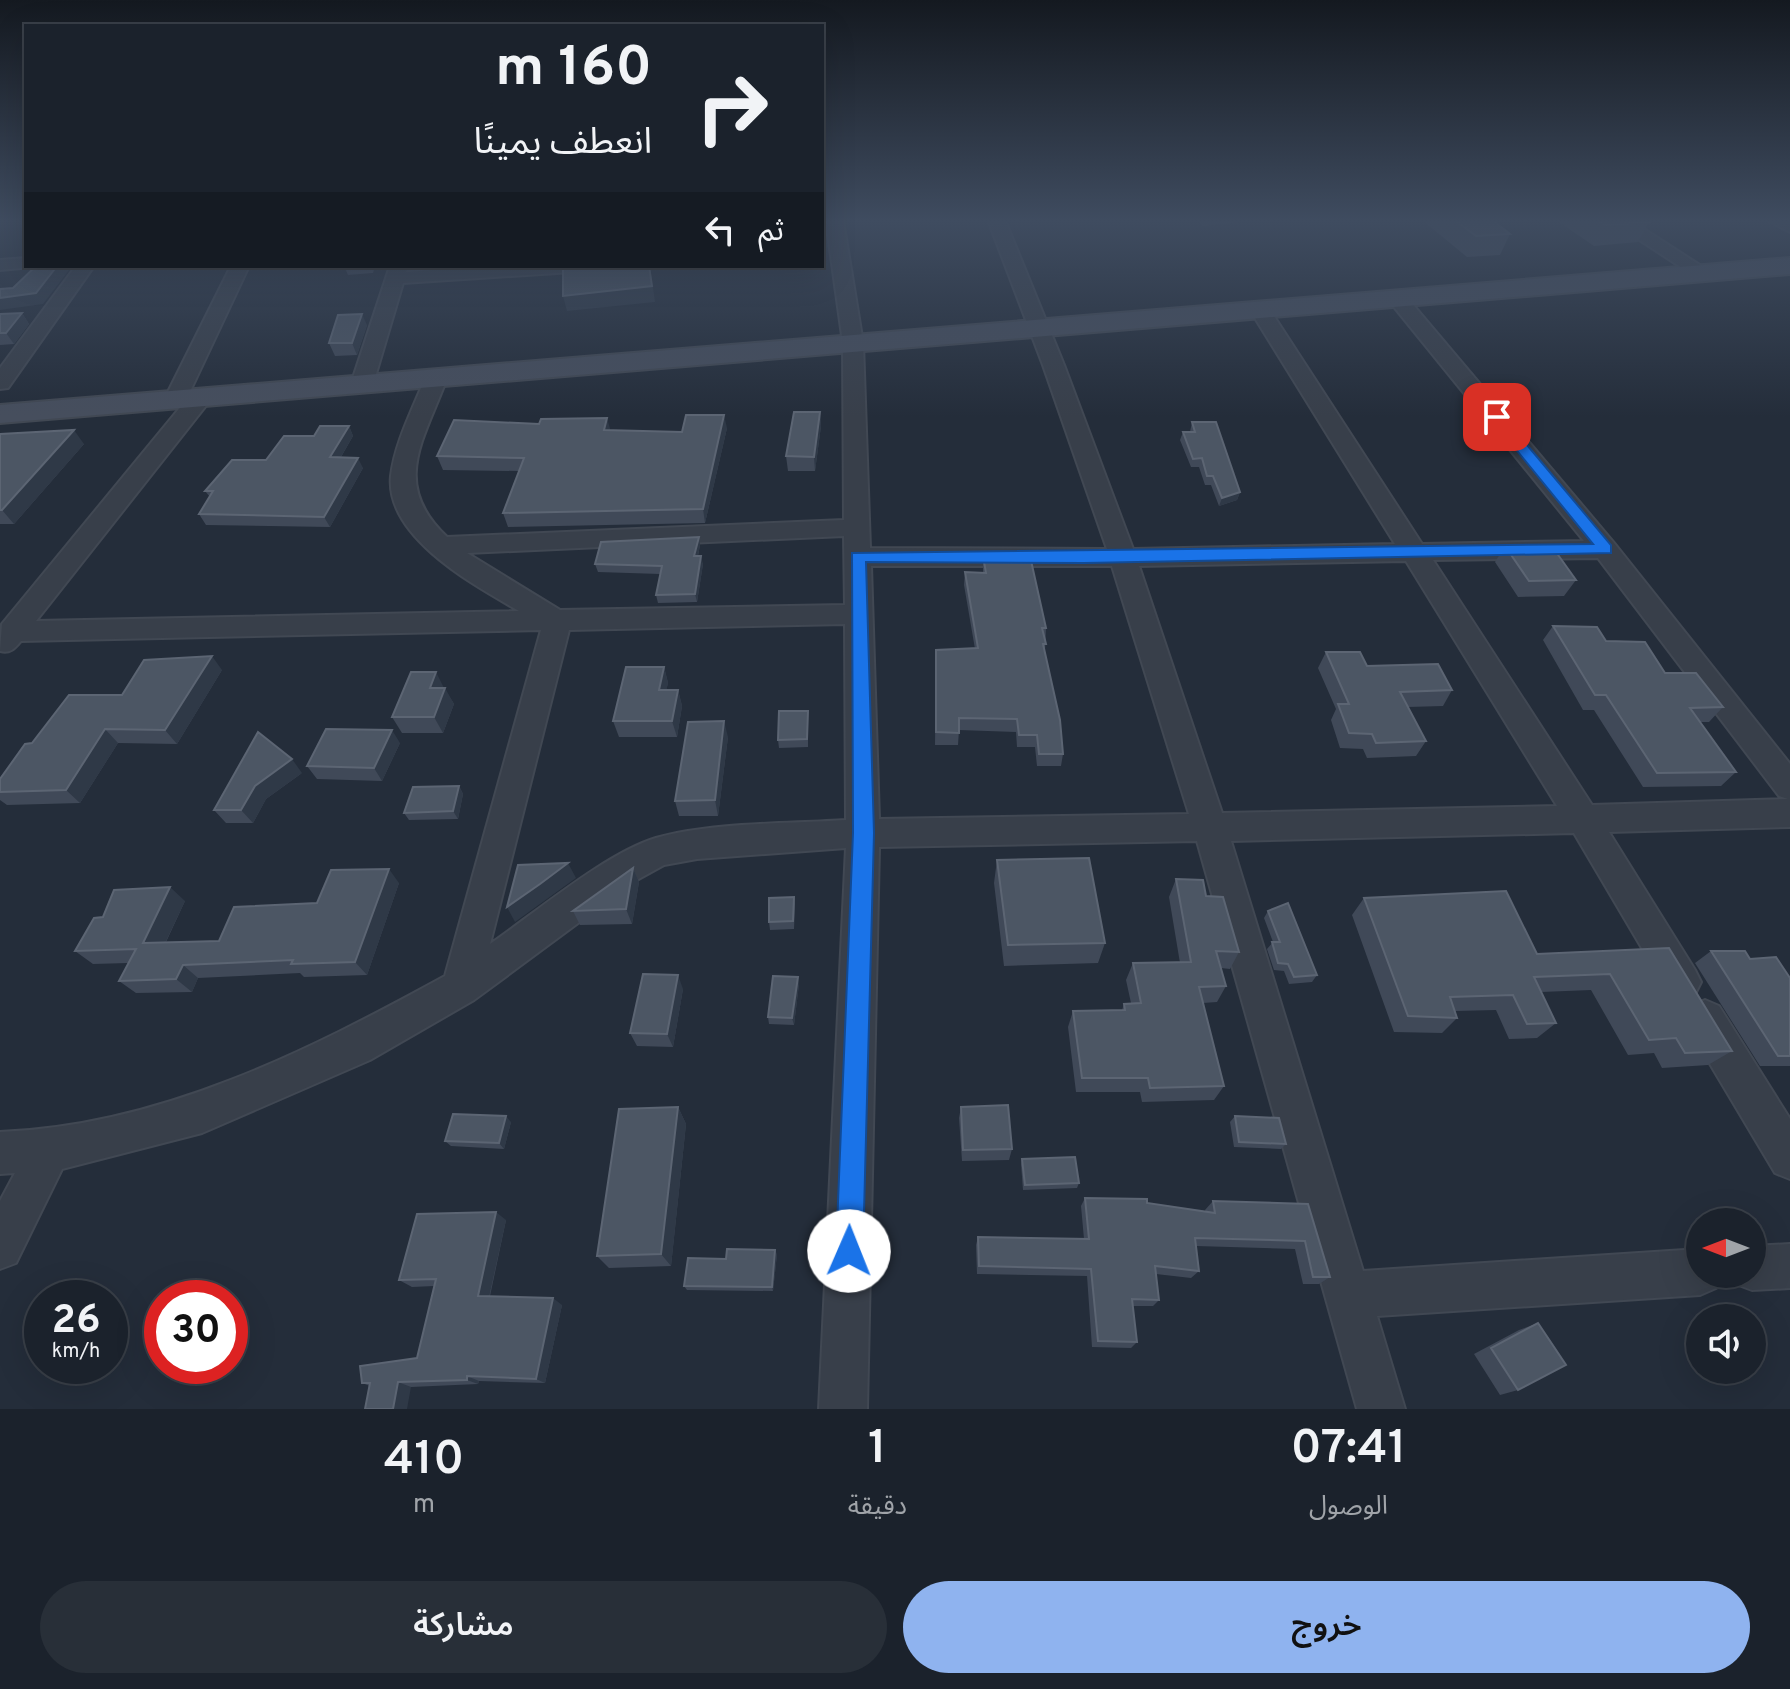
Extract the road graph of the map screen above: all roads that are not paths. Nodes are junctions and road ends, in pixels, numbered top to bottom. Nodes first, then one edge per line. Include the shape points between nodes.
1 (71, 286) edge
2 (232, 286) edge
3 (393, 286) edge
4 (839, 286) edge
5 (1023, 286) edge
6 (1547, 286) edge
7 (1397, 298) junction
8 (1260, 310) junction
9 (52, 312) junction
10 (26, 315) dead end
11 (1041, 328) junction
12 (853, 343) junction
13 (436, 378) junction
14 (0, 383) edge
15 (362, 384) junction
16 (188, 399) junction
17 (0, 414) edge
18 (857, 542) junction
19 (438, 546) junction
20 (1605, 549) junction
21 (1415, 552) junction
22 (1124, 557) junction
23 (859, 614) junction
24 (557, 621) junction
25 (6, 639) edge
26 (1790, 787) edge
27 (1790, 813) edge
28 (1583, 819) junction
29 (1208, 827) junction
30 (863, 833) junction
31 (461, 987) junction
32 (49, 1151) junction
33 (0, 1153) edge
34 (1790, 1158) edge
35 (0, 1247) edge
36 (1790, 1266) edge
37 (1766, 1267) edge
38 (1686, 1273) edge
39 (1347, 1295) junction
40 (843, 1409) edge
41 (1381, 1409) edge

1 - 9 street
2 - 16 street
3 - 15 street
4 - 12 street
5 - 11 street
6 - 7 main road
7 - 8 main road
7 - 20 street
8 - 11 main road
8 - 21 street
9 - 10 street
9 - 14 street
11 - 12 main road
11 - 22 street
12 - 13 main road
12 - 18 street
13 - 15 main road
13 - 19 street via 402,490 416,522
15 - 16 main road
16 - 17 main road
16 - 25 street
18 - 19 street
18 - 22 street
18 - 23 street
19 - 24 street
20 - 21 street
20 - 26 street
21 - 22 street
21 - 28 street
22 - 29 street
23 - 24 street
23 - 30 street
24 - 25 street
24 - 31 street
27 - 28 street
28 - 29 street
28 - 34 street
29 - 30 street
29 - 39 street
30 - 31 street via 658,852 623,870
30 - 40 street
31 - 32 street via 356,1046 202,1113
32 - 33 street
32 - 35 street
36 - 37 street
38 - 39 street
39 - 41 street

